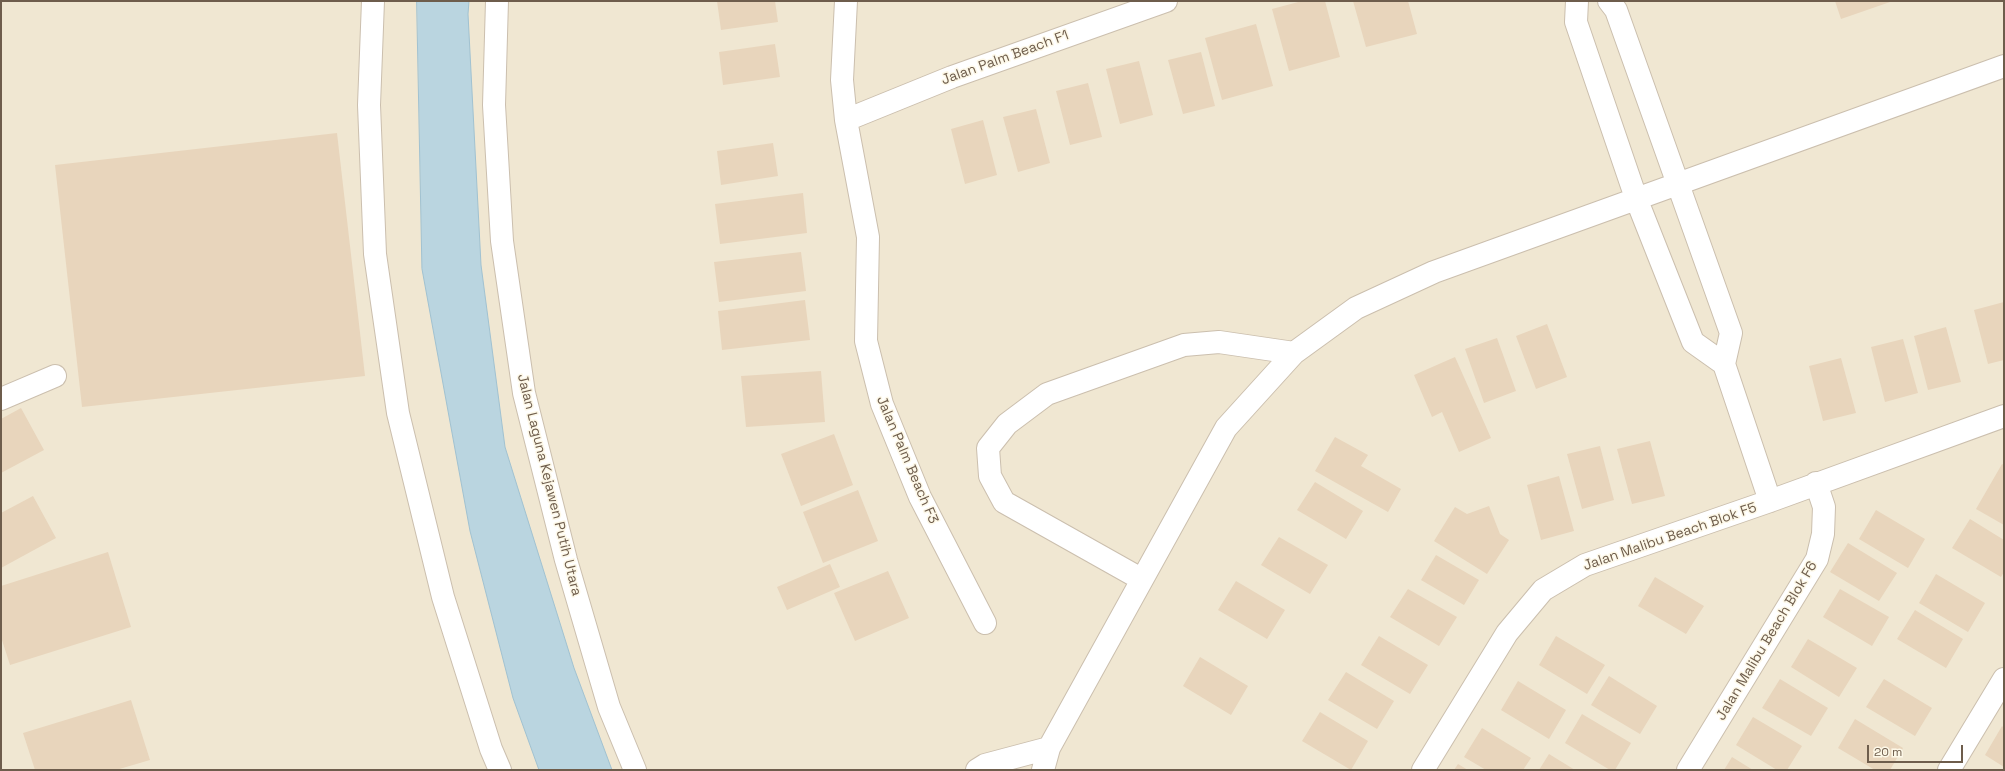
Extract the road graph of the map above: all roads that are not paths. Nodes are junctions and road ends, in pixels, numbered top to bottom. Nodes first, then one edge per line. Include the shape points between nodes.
1 (373, 1) edge
2 (497, 1) edge
3 (846, 1) edge
4 (1166, 1) edge
5 (1577, 1) edge
6 (1609, 1) edge
7 (2004, 66) edge
8 (846, 120) junction
9 (1677, 183) junction
10 (1636, 198) junction
11 (1294, 353) junction
12 (1724, 364) junction
13 (55, 376) dead end
14 (1, 399) edge
15 (2004, 416) edge
16 (1816, 483) junction
17 (1770, 501) junction
18 (1141, 578) junction
19 (985, 623) dead end
20 (2004, 679) edge
21 (1049, 748) junction
22 (500, 770) edge
23 (635, 770) edge
24 (977, 770) edge
25 (1043, 770) edge
26 (1423, 770) edge
27 (1688, 770) edge
28 (1949, 770) edge

1 - 22 street via 369,105 375,254 398,413 443,597
2 - 23 street, Jalan Laguna Kejawen Putih Utara via 494,105 502,241 524,394 568,568 609,707
3 - 8 street, Jalan Palm Beach F3 via 842,80
4 - 8 street, Jalan Palm Beach F1 via 952,77
5 - 10 street via 1576,22
6 - 9 street via 1616,10
7 - 9 street
8 - 19 street, Jalan Palm Beach F3 via 868,237 866,341 882,404 920,497
9 - 10 street
9 - 12 street via 1731,333
10 - 11 street via 1427,275 1356,308
10 - 12 street via 1693,342
11 - 18 street via 1226,428
11 - 18 street via 1219,342 1184,345 1047,394 1007,424 988,448 990,476 1004,502
12 - 17 street
13 - 14 street
15 - 16 street, Jalan Malibu Beach Blok F5
16 - 17 street, Jalan Malibu Beach Blok F5
16 - 27 street, Jalan Malibu Beach Blok F6 via 1824,507 1823,534 1817,559
17 - 26 street, Jalan Malibu Beach Blok F5 via 1586,565 1543,590 1508,633
18 - 21 street
20 - 28 street
21 - 24 street via 985,765
21 - 25 street

